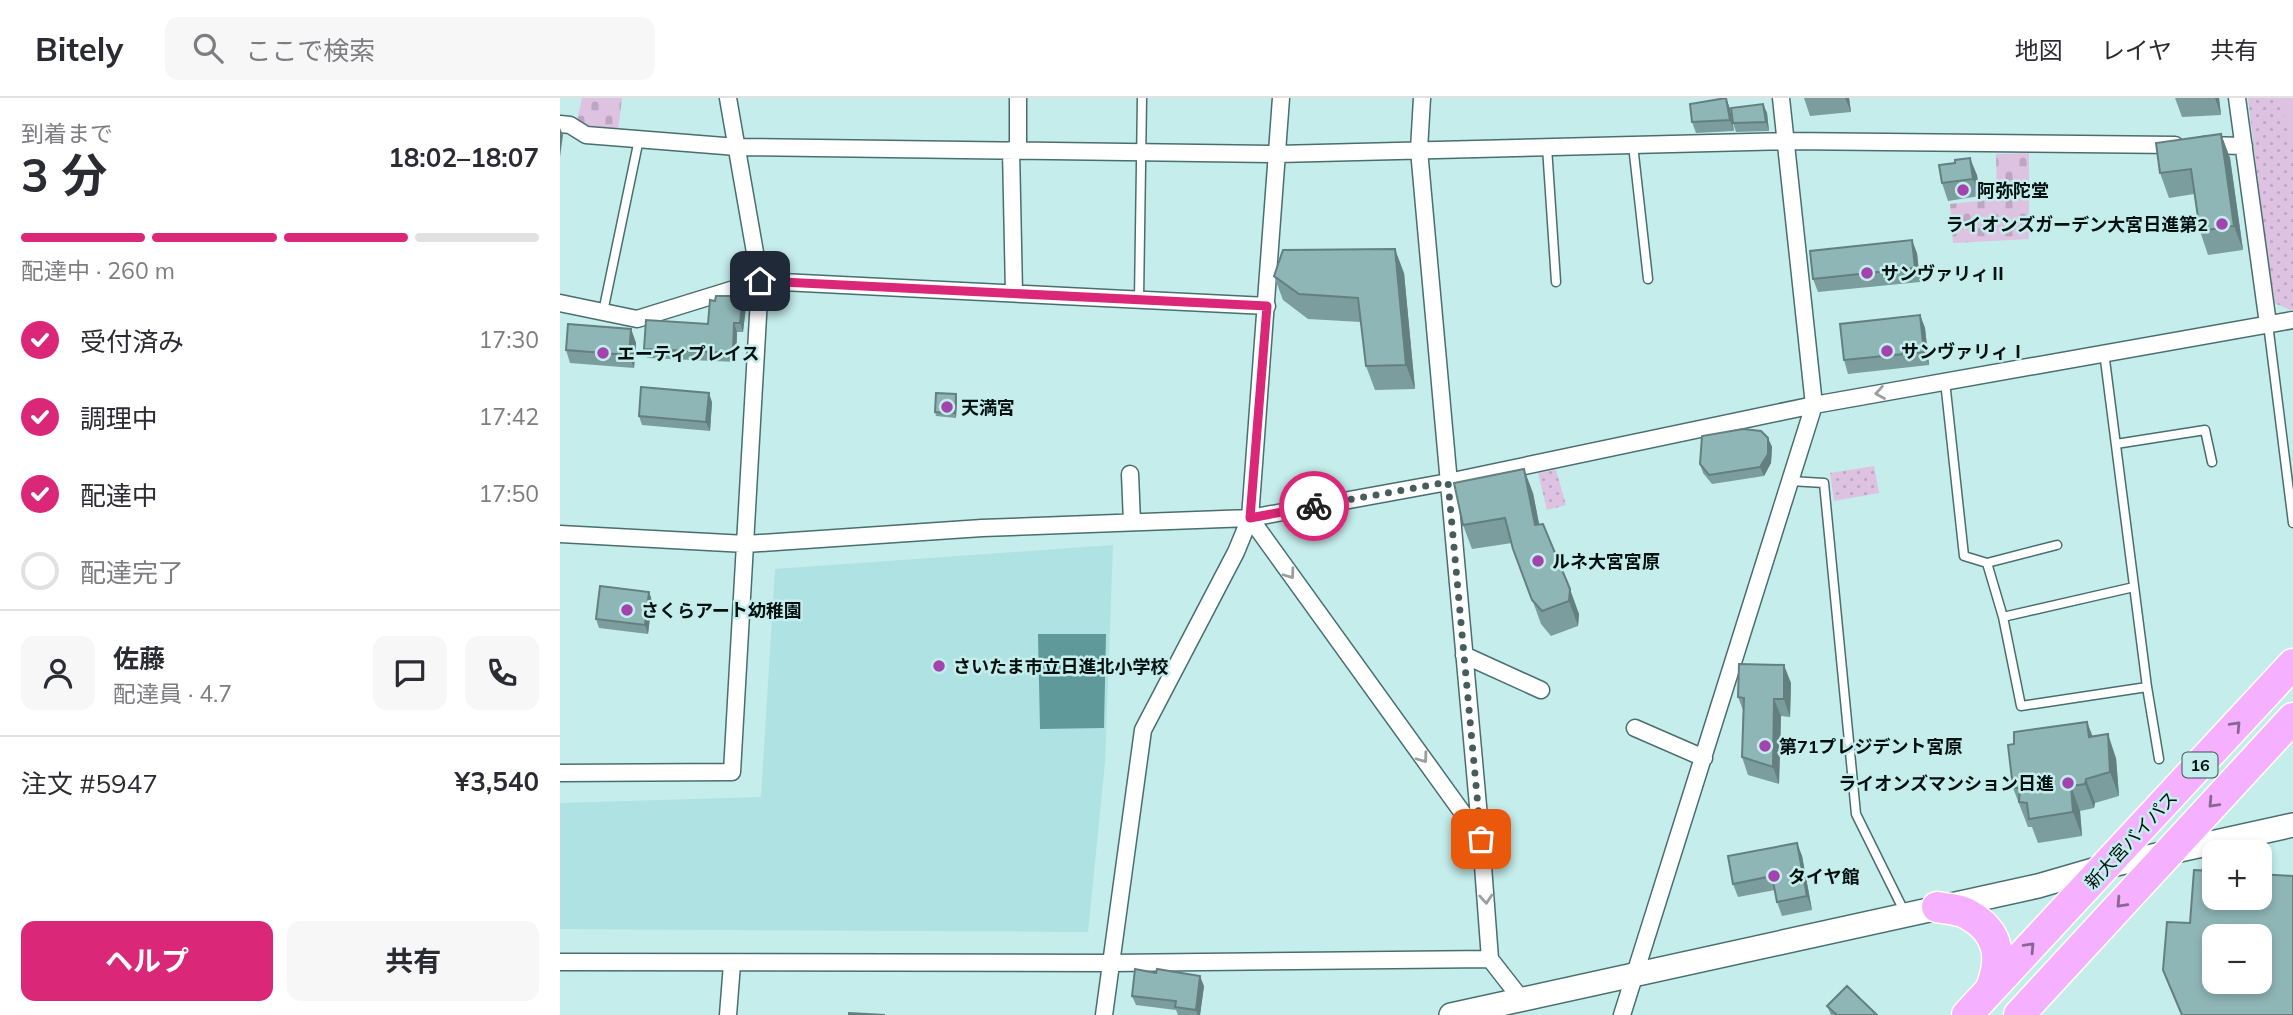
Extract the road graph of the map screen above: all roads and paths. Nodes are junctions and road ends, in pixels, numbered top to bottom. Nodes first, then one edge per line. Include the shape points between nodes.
1 (728, 98) edge
2 (1018, 98) edge
3 (1142, 98) edge
4 (1282, 98) edge
5 (1422, 98) edge
6 (1781, 98) edge
7 (2238, 98) edge
8 (560, 124) edge
9 (639, 139) junction
10 (1786, 141) junction
11 (1633, 145) junction
12 (2244, 146) junction
13 (737, 147) junction
14 (1546, 147) junction
15 (1015, 150) junction
16 (1419, 150) junction
17 (1143, 152) junction
18 (1278, 154) junction
19 (1648, 279) dead end
20 (760, 281) junction
21 (1556, 282) dead end
22 (1014, 293) junction
23 (1139, 299) junction
24 (560, 303) edge
25 (1267, 306) junction
26 (603, 312) junction
27 (2293, 320) edge
28 (2268, 324) junction
29 (2104, 352) junction
30 (1945, 381) junction
31 (1814, 405) junction
32 (2116, 444) junction
33 (2212, 462) dead end
34 (1130, 474) dead end
35 (1790, 481) junction
36 (1448, 482) junction
37 (1250, 518) junction
38 (1132, 523) junction
39 (2293, 523) edge
40 (560, 534) edge
41 (746, 544) junction
42 (2057, 545) dead end
43 (1987, 563) junction
44 (2134, 587) junction
45 (2003, 617) junction
46 (1464, 655) junction
47 (2293, 664) edge
48 (2147, 687) junction
49 (1541, 690) dead end
50 (2293, 718) edge
51 (1635, 728) dead end
52 (1704, 758) junction
53 (2159, 759) dead end
54 (560, 773) edge
55 (2293, 825) edge
56 (1481, 839) junction
57 (2168, 853) junction
58 (2107, 866) junction
59 (1937, 907) junction
60 (1906, 915) junction
61 (1490, 959) junction
62 (560, 962) edge
63 (1111, 963) junction
64 (732, 964) junction
65 (1635, 974) junction
66 (1990, 990) junction
67 (1522, 1000) junction
68 (728, 1015) edge
69 (1104, 1015) edge
70 (1451, 1015) edge
71 (1622, 1015) edge
72 (1967, 1015) edge
73 (2019, 1015) edge

1 - 13 street
2 - 15 street
3 - 17 lane
4 - 18 street
5 - 16 street
6 - 10 street
7 - 12 street
8 - 9 street via 586,135
9 - 13 street
9 - 26 lane
10 - 11 street
10 - 12 street
10 - 31 street
11 - 14 street
11 - 19 lane
12 - 28 street
13 - 15 street
13 - 20 street
14 - 16 street
14 - 21 lane
15 - 17 street
15 - 22 street
16 - 18 street
16 - 36 street
17 - 18 street
17 - 23 lane
18 - 25 street
20 - 22 street
20 - 26 street via 637,319
20 - 41 street
22 - 23 street
23 - 25 street
24 - 26 street
25 - 37 street
27 - 28 street
28 - 29 street
28 - 39 lane
29 - 30 street
29 - 32 lane
30 -> 31 street
30 - 43 lane via 1964,556
31 - 35 street
31 - 36 street
32 - 33 lane via 2205,430
32 - 44 lane
34 - 38 street
35 - 52 street
35 - 60 lane via 1824,482 1856,814
36 - 37 street
36 - 46 street
37 - 38 street
37 -> 56 street
37 - 63 street via 1143,730
38 - 41 street
40 - 41 street
41 - 54 street via 732,772
42 - 43 lane
43 - 45 lane
44 - 45 lane
44 - 48 lane
45 - 48 lane via 2021,706
46 - 49 street
46 - 56 street
58 -> 47 highway, 新大宮バイパス / 16
48 - 53 lane
50 -> 57 highway, 新大宮バイパス / 16
51 - 52 street
52 - 65 street
55 - 57 street
56 -> 61 street
57 - 58 street
57 -> 73 highway, 新大宮バイパス / 16
58 - 59 street
66 -> 58 highway, 新大宮バイパス / 16
59 - 60 street
59 - 66 highway via 1968,914 1994,939 1998,965
60 - 65 street
61 - 63 street
61 - 67 street
62 - 64 street
63 - 64 street
63 - 69 street
64 - 68 street
65 - 67 street
65 - 71 street
66 - 72 highway, 新大宮バイパス / 16
67 - 70 street

